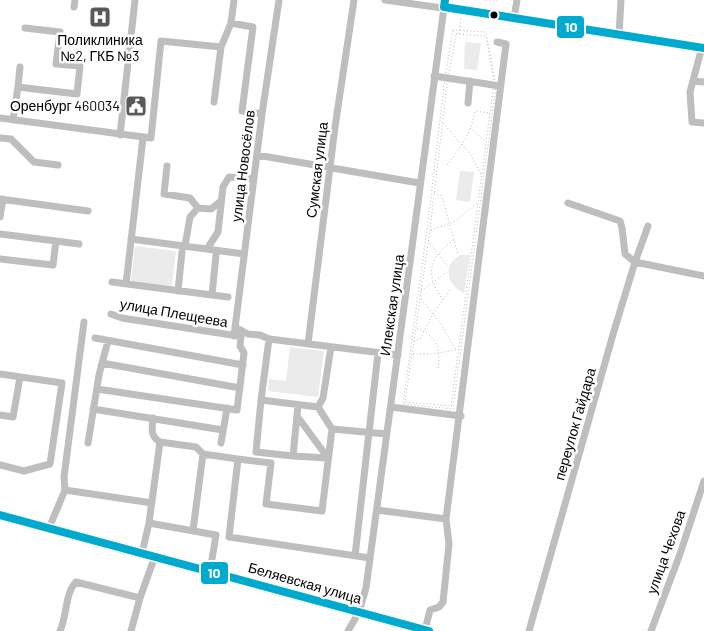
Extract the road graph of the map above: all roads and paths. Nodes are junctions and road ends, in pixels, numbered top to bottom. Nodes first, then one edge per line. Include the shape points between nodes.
1 (135, 0) edge
2 (234, 0) edge
3 (279, 0) edge
4 (354, 0) edge
5 (385, 0) edge
6 (486, 0) edge
7 (500, 0) edge
8 (517, 0) edge
9 (621, 0) edge
10 (444, 4) edge
11 (461, 18) dead end
12 (514, 18) junction
13 (231, 23) junction
14 (25, 28) dead end
15 (459, 31) junction
16 (486, 31) junction
17 (618, 34) junction
18 (459, 35) junction
19 (485, 36) junction
20 (497, 42) dead end
21 (221, 47) junction
22 (703, 48) edge
23 (20, 67) dead end
24 (434, 76) junction
25 (447, 78) junction
26 (470, 81) junction
27 (693, 81) junction
28 (704, 82) edge
29 (497, 83) junction
30 (18, 87) junction
31 (214, 102) dead end
32 (468, 103) dead end
33 (490, 113) junction
34 (262, 114) junction
35 (0, 118) edge
36 (13, 120) junction
37 (704, 122) edge
38 (444, 123) junction
39 (470, 127) junction
40 (120, 135) junction
41 (0, 138) edge
42 (147, 138) junction
43 (486, 143) junction
44 (463, 145) junction
45 (257, 155) junction
46 (58, 165) dead end
47 (448, 165) dead end
48 (167, 166) dead end
49 (330, 169) junction
50 (482, 177) junction
51 (254, 179) junction
52 (419, 183) junction
53 (434, 194) junction
54 (2, 199) edge
55 (221, 201) junction
56 (479, 201) junction
57 (568, 203) dead end
58 (198, 208) junction
59 (88, 211) dead end
60 (0, 217) edge
61 (449, 224) junction
62 (648, 226) dead end
63 (430, 230) junction
64 (0, 234) edge
65 (131, 239) junction
66 (428, 240) junction
67 (454, 240) junction
68 (56, 241) junction
69 (79, 244) dead end
70 (184, 249) junction
71 (206, 249) junction
72 (244, 254) junction
73 (437, 254) junction
74 (216, 255) dead end
75 (458, 255) dead end
76 (0, 258) edge
77 (635, 262) junction
78 (447, 266) dead end
79 (446, 272) dead end
80 (704, 276) edge
81 (112, 282) dead end
82 (432, 282) junction
83 (126, 284) junction
84 (451, 288) dead end
85 (178, 291) junction
86 (421, 292) junction
87 (212, 295) junction
88 (228, 297) dead end
89 (420, 298) junction
90 (443, 300) junction
91 (111, 314) dead end
92 (433, 314) junction
93 (84, 322) dead end
94 (235, 327) junction
95 (416, 327) junction
96 (425, 332) junction
97 (241, 335) junction
98 (95, 338) dead end
99 (269, 339) junction
100 (108, 341) junction
101 (414, 342) junction
102 (308, 344) junction
103 (330, 347) junction
104 (458, 349) junction
105 (378, 352) junction
106 (412, 354) junction
107 (398, 355) junction
108 (102, 362) junction
109 (243, 365) junction
110 (438, 369) dead end
111 (0, 374) edge
112 (20, 377) junction
113 (240, 388) junction
114 (97, 389) junction
115 (261, 400) junction
116 (403, 404) dead end
117 (298, 405) junction
118 (318, 407) junction
119 (391, 407) junction
120 (227, 408) junction
121 (93, 409) junction
122 (0, 415) edge
123 (297, 416) junction
124 (460, 416) junction
125 (153, 418) junction
126 (332, 429) junction
127 (223, 430) junction
128 (369, 433) junction
129 (387, 434) junction
130 (160, 442) junction
131 (88, 443) dead end
132 (221, 443) dead end
133 (256, 452) junction
134 (203, 454) junction
135 (293, 456) junction
136 (328, 458) junction
137 (238, 459) junction
138 (254, 461) junction
139 (0, 465) edge
140 (704, 481) edge
141 (65, 490) junction
142 (152, 503) junction
143 (377, 510) junction
144 (0, 515) edge
145 (446, 519) junction
146 (149, 523) junction
147 (50, 528) junction
148 (193, 530) junction
149 (142, 553) junction
150 (155, 556) junction
151 (355, 556) junction
152 (370, 558) junction
153 (210, 571) junction
154 (140, 598) junction
155 (359, 612) junction
156 (427, 630) edge
157 (60, 631) edge
158 (131, 631) edge
159 (348, 631) edge
160 (529, 631) edge
161 (651, 631) edge

1 - 40 street
2 - 13 street
3 - 34 street, улица Новосёлов
4 - 49 street, Сумская улица
5 - 10 street
6 - 7 path
8 - 12 street
9 - 17 street
10 - 12 street
10 - 24 street, Илекская улица
11 - 15 path
12 - 17 street
13 - 21 street
13 - 34 street via 253,27 242,111
14 - 30 street via 60,32 56,64 80,66 77,94
15 - 16 path
15 - 18 path
15 - 25 path via 453,30
16 - 19 path
16 - 29 path
17 - 22 street
18 - 19 path
18 - 25 path via 456,34
19 - 29 path
20 - 29 street via 506,44
21 - 31 street
21 - 42 street via 161,41
22 - 27 street
23 - 30 street
24 - 25 street
24 - 52 street, Илекская улица
25 - 26 street
25 - 38 path
25 - 116 path
26 - 29 street
26 - 32 street
27 - 28 street
27 - 37 street via 690,92 692,122
29 - 33 path
29 - 124 street
30 - 36 street
33 - 39 path via 475,111
33 - 43 path
34 - 45 street, улица Новосёлов
35 - 36 street
36 - 40 street
38 - 44 path
38 - 53 path
39 - 43 path
39 - 44 path
40 - 42 street
41 - 46 street via 11,139 34,162
42 - 65 street
43 - 50 path
44 - 47 path
44 - 50 path
45 - 49 street
45 - 51 street, улица Новосёлов
48 - 58 street via 164,194 190,198
49 - 52 street
49 - 102 street, Сумская улица
50 - 56 path
51 - 55 street via 229,177 223,187
51 - 72 street, улица Новосёлов
52 - 107 street, Илекская улица
53 - 61 path via 442,196
53 - 63 path
54 - 59 street
54 - 60 street
55 - 58 street via 210,210
55 - 71 street via 218,232
56 - 61 path
56 - 104 path
57 - 77 street via 620,221 625,254
58 - 70 street via 190,217
61 - 63 path
61 - 67 path
62 - 77 street, переулок Гайдара
63 - 66 path
64 - 68 street
65 - 70 street
65 - 83 street
66 - 73 path
66 - 86 path
67 - 73 path
67 - 75 path
68 - 69 street
68 - 76 street via 53,265
70 - 71 street
70 - 85 street
71 - 72 street
72 - 94 street, улица Новосёлов
73 - 78 path
73 - 82 path
74 - 87 street
77 - 80 street
77 - 160 street, переулок Гайдара
79 - 82 path
81 - 83 street
82 - 86 path
82 - 90 path
83 - 85 street
84 - 90 path
85 - 87 street
86 - 89 path
87 - 88 street
89 - 92 path
89 - 95 path
90 - 92 path
91 - 97 street, улица Плещеева
92 - 96 path
92 - 104 path
93 - 141 street
94 - 97 street, улица Новосёлов
94 - 97 street
95 - 96 path
95 - 101 path
96 - 101 path
96 - 110 path via 439,350
97 - 99 street via 260,335
97 - 109 street, улица Новосёлов
98 - 100 street
99 - 102 street
99 - 115 street
100 - 108 street
100 - 109 street
101 - 106 path
102 - 103 street
103 - 105 street
103 - 118 street via 323,398
104 - 106 path
104 - 106 path via 451,406 406,402
105 - 107 street
105 - 128 street
107 - 119 street, Илекская улица
108 - 113 street
108 - 114 street
109 - 113 street, улица Новосёлов
111 - 112 street
112 - 122 street via 13,417
112 - 139 street via 62,383 50,464 24,471
113 - 120 street, улица Новосёлов via 237,410
114 - 120 street
114 - 121 street
115 - 117 street
115 - 133 street
117 - 118 street
117 - 123 street
118 - 126 street
119 - 124 street
119 - 129 street, Илекская улица
120 - 127 street
121 - 125 street
121 - 131 street
123 - 135 street
123 - 136 street
124 - 145 street
125 - 127 street
125 - 130 street via 151,433
126 - 128 street
126 - 136 street
127 - 132 street
128 - 129 street
128 - 151 street
129 - 143 street, Илекская улица
130 - 134 street via 196,447
130 - 142 street
133 - 135 street
133 - 138 street
134 - 137 street
134 - 148 street
135 - 136 street
136 - 138 street via 322,511 266,504 271,463
137 - 138 street
137 - 151 street via 229,537
140 - 161 street, улица Чехова
141 - 142 street
141 - 147 street
142 - 146 street
143 - 145 street
143 - 152 street, Илекская улица
144 - 147 main road, Беляевская улица
145 - 156 street via 449,544 443,602 430,610
146 - 148 street
146 - 149 street
147 - 149 main road, Беляевская улица
148 - 153 street via 216,535
149 - 150 main road, Беляевская улица
150 - 153 main road, Беляевская улица
150 - 154 street
151 - 152 street
152 - 155 street, Илекская улица
153 - 155 main road, Беляевская улица
154 - 157 street via 76,582 71,586
154 - 158 street
155 - 156 main road, Беляевская улица
155 - 159 street, Илекская улица

